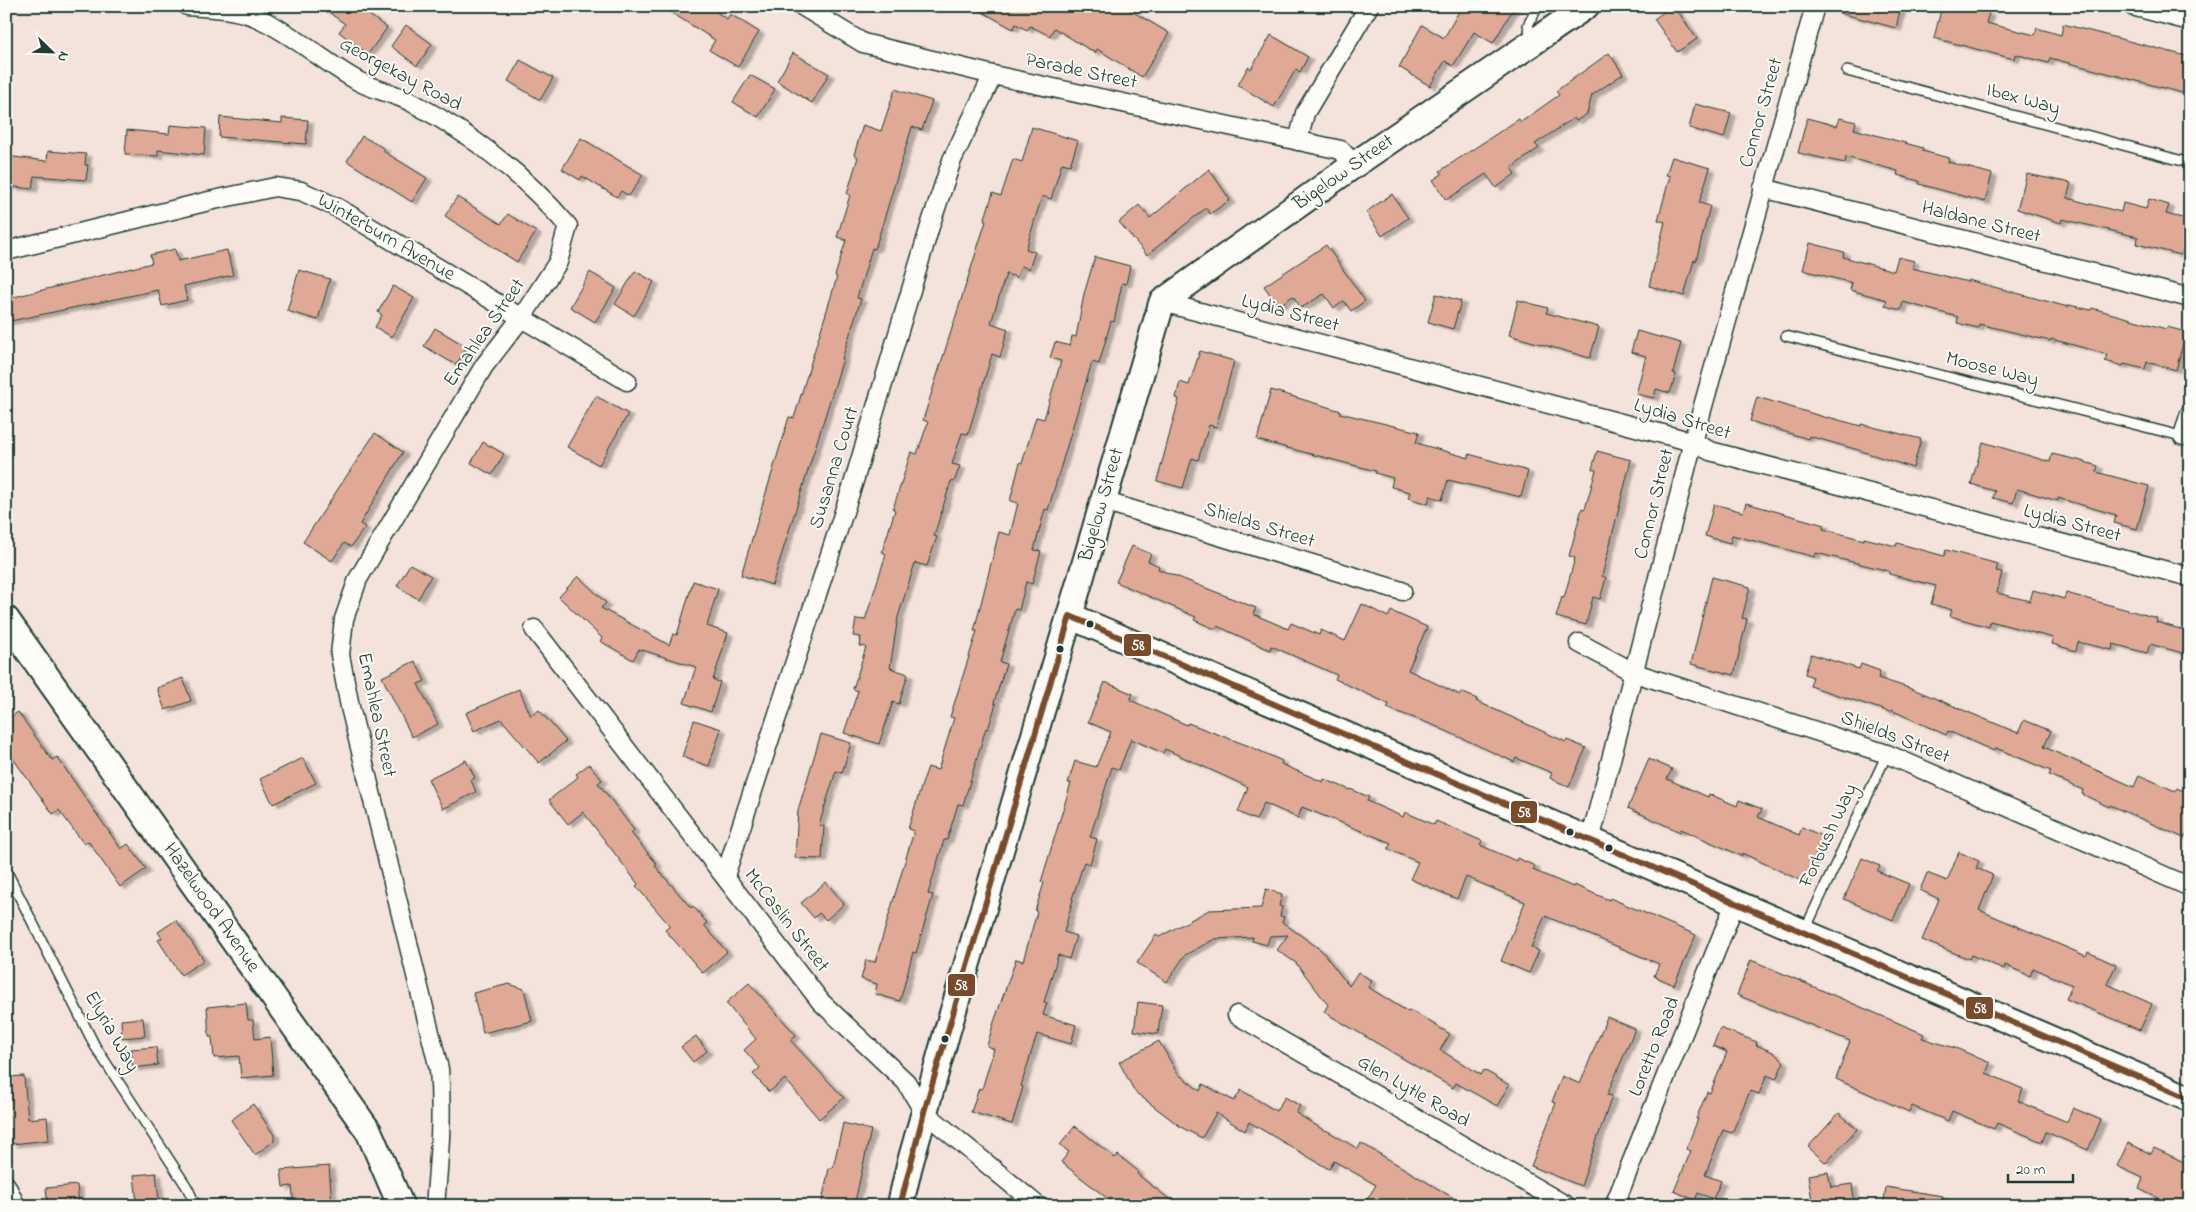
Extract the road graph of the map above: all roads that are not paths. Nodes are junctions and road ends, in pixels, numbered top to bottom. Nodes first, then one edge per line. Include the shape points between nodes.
1 (188, 6) edge
2 (802, 6) edge
3 (1369, 6) edge
4 (1538, 6) edge
5 (1586, 6) edge
6 (1815, 6) edge
7 (2132, 6) edge
8 (2190, 22) edge
9 (1533, 43) junction
10 (1848, 70) dead end
11 (993, 76) junction
12 (1298, 141) junction
13 (2190, 163) edge
14 (1354, 165) junction
15 (1762, 188) junction
16 (568, 226) joint
17 (6, 251) edge
18 (2190, 298) edge
19 (1162, 302) junction
20 (522, 318) junction
21 (1786, 336) dead end
22 (628, 381) dead end
23 (2190, 414) edge
24 (2186, 437) edge
25 (1693, 442) junction
26 (1103, 501) junction
27 (2190, 577) edge
28 (1402, 591) dead end
29 (1070, 616) junction
30 (6, 619) edge
31 (534, 629) dead end
32 (1579, 643) dead end
33 (1634, 673) junction
34 (1887, 754) junction
35 (1590, 841) junction
36 (6, 870) edge
37 (724, 876) junction
38 (2190, 887) edge
39 (1735, 904) junction
40 (1804, 932) junction
41 (1238, 1015) dead end
42 (2190, 1098) edge
43 (924, 1112) junction
44 (6, 1185) edge
45 (16, 1206) edge
46 (196, 1206) edge
47 (401, 1206) edge
48 (434, 1206) edge
49 (900, 1206) edge
50 (1038, 1206) edge
51 (1567, 1206) edge
52 (1614, 1206) edge

1 - 16 street, Georgekay Road via 226,9 261,19 359,82 410,101 515,171
2 - 11 street, Parade Street via 863,43
3 - 12 street via 1305,113
4 - 9 lane via 1528,25
5 - 9 street, Bigelow Street
6 - 15 street, Connor Street
7 - 8 street
9 - 14 street, Bigelow Street
10 - 13 lane, Ibex Way
11 - 12 street, Parade Street
11 - 37 street, Susanna Court via 952,160 854,481
12 - 14 street, Parade Street via 1341,150
14 - 19 street, Bigelow Street
15 - 18 street, Haldane Street
15 - 25 street, Connor Street
16 - 20 street, Emahlea Street via 558,262
17 - 20 street, Winterburn Avenue via 209,201 284,188 301,191 338,208
19 - 25 street, Lydia Street
19 - 26 street, Bigelow Street
20 - 22 street, Winterburn Avenue
20 - 48 street, Emahlea Street via 484,366 358,579 344,619 340,655 439,1069 442,1102
21 - 24 lane, Moose Way
23 - 24 street
25 - 27 street, Lydia Street via 1710,451
25 - 33 street, Connor Street
26 - 28 street, Shields Street
26 - 29 street, Bigelow Street
29 - 35 street
29 - 43 street, Bigelow Street
30 - 47 street, Hazelwood Avenue via 369,1132
31 - 37 street, McCaslin Street
32 - 33 street, Shields Street
33 - 34 street, Shields Street
33 - 35 street, Connor Street
34 - 38 street, Shields Street
34 - 40 lane, Forbush Way
35 - 39 street
36 - 46 lane, Elyria Way via 95,1046 187,1187
37 - 43 street, McCaslin Street via 821,1002 906,1082
39 - 40 street
39 - 52 street, Loretto Road
40 - 42 street
41 - 51 street, Glen Lytle Road
43 - 49 street, Bigelow Street
43 - 50 street, McCaslin Street
44 - 45 street

